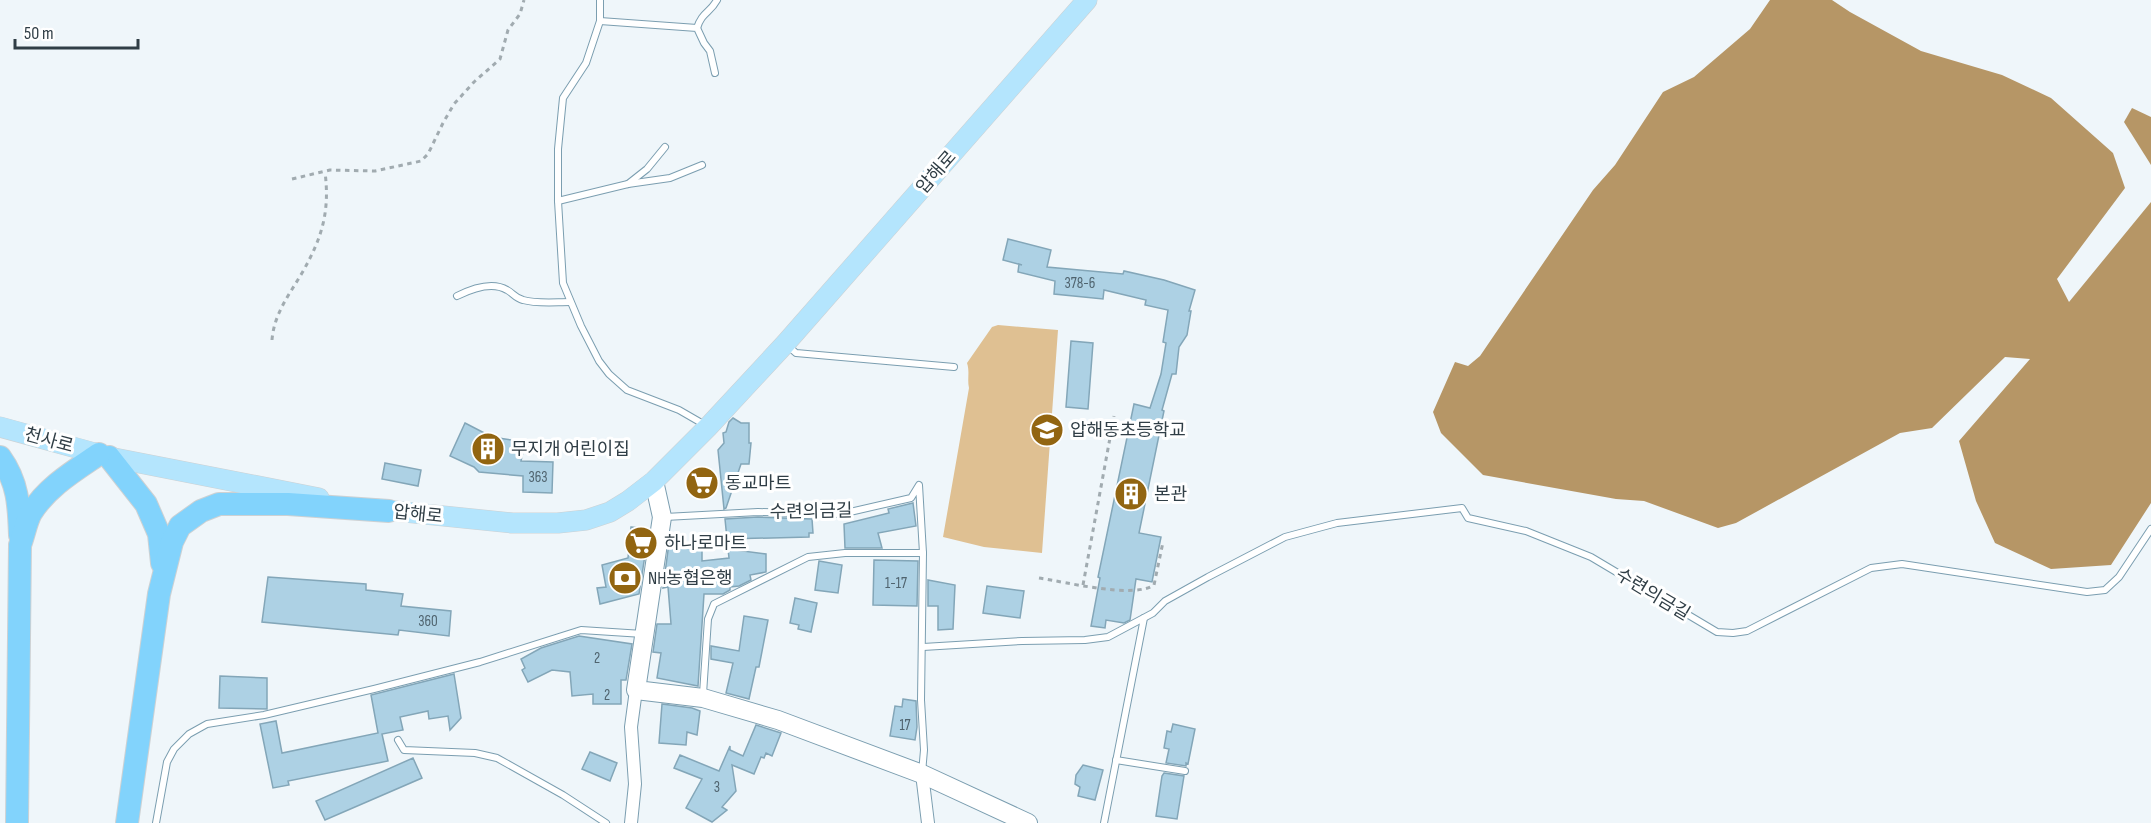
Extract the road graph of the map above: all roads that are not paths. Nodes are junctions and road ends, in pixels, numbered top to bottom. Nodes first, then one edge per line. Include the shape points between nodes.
1 (600, 0) edge
2 (717, 0) edge
3 (1087, 0) edge
4 (600, 21) junction
5 (698, 28) junction
6 (715, 73) dead end
7 (665, 147) dead end
8 (702, 165) dead end
9 (628, 184) junction
10 (558, 201) junction
11 (457, 296) dead end
12 (570, 302) junction
13 (785, 344) junction
14 (954, 367) dead end
15 (0, 427) edge
16 (708, 427) junction
17 (104, 456) junction
18 (0, 457) edge
19 (654, 481) junction
20 (389, 511) junction
21 (662, 517) junction
22 (2151, 529) edge
23 (20, 545) junction
24 (923, 553) junction
25 (159, 594) junction
26 (1144, 618) junction
27 (644, 634) junction
28 (923, 647) junction
29 (636, 690) junction
30 (703, 698) junction
31 (398, 740) dead end
32 (1116, 760) junction
33 (1185, 771) dead end
34 (922, 774) junction
35 (17, 823) edge
36 (127, 823) edge
37 (156, 823) edge
38 (606, 823) edge
39 (631, 823) edge
40 (928, 823) edge
41 (1028, 823) edge
42 (1104, 823) edge

1 - 4 lane
2 - 5 lane via 701,17
3 - 13 main road, 압해로
4 - 5 lane
4 - 10 lane via 586,63 563,98
5 - 6 lane via 710,51
7 - 9 lane
8 - 9 lane via 670,178
9 - 10 lane
10 - 12 lane via 562,275
11 - 12 lane via 486,287 508,290 525,301
12 - 16 lane via 609,374 627,390 679,410
13 - 14 lane via 796,353
13 - 16 main road, 압해로
15 - 17 main road, 천사로
16 - 19 main road, 압해로
17 - 20 main road, 압해로
17 - 23 highway via 63,478 44,496 30,515
17 - 25 highway via 146,504 159,534
18 - 23 highway via 11,472 19,508
19 - 20 main road, 압해로 via 610,512 586,520 512,523
19 - 21 street
20 - 25 highway via 219,504 180,526
21 - 24 lane, 수련의금길 via 759,512 841,514 910,498 919,485
21 - 27 street
22 - 26 lane, 수련의금길 via 2119,578 2105,590 2087,592 1902,564 1871,568 1747,631 1733,633 1717,632 1591,557 1526,531 1468,518 1462,508 1337,523 1285,537 1165,601
23 - 35 highway
24 - 28 lane, 수련의금길
24 - 30 lane via 808,557 714,604 708,618
25 - 36 highway
26 - 28 lane, 수련의금길 via 1108,636 1085,640
26 - 32 lane
27 - 29 street
27 - 37 lane via 581,630 480,662 374,689 207,724 189,734 167,762
28 - 34 lane, 수련의금길
29 - 30 street
29 - 39 street via 631,727
30 - 34 street via 778,720
31 - 38 lane via 404,750 475,753 504,761
32 - 33 lane
32 - 42 lane
34 - 40 street
34 - 41 street

